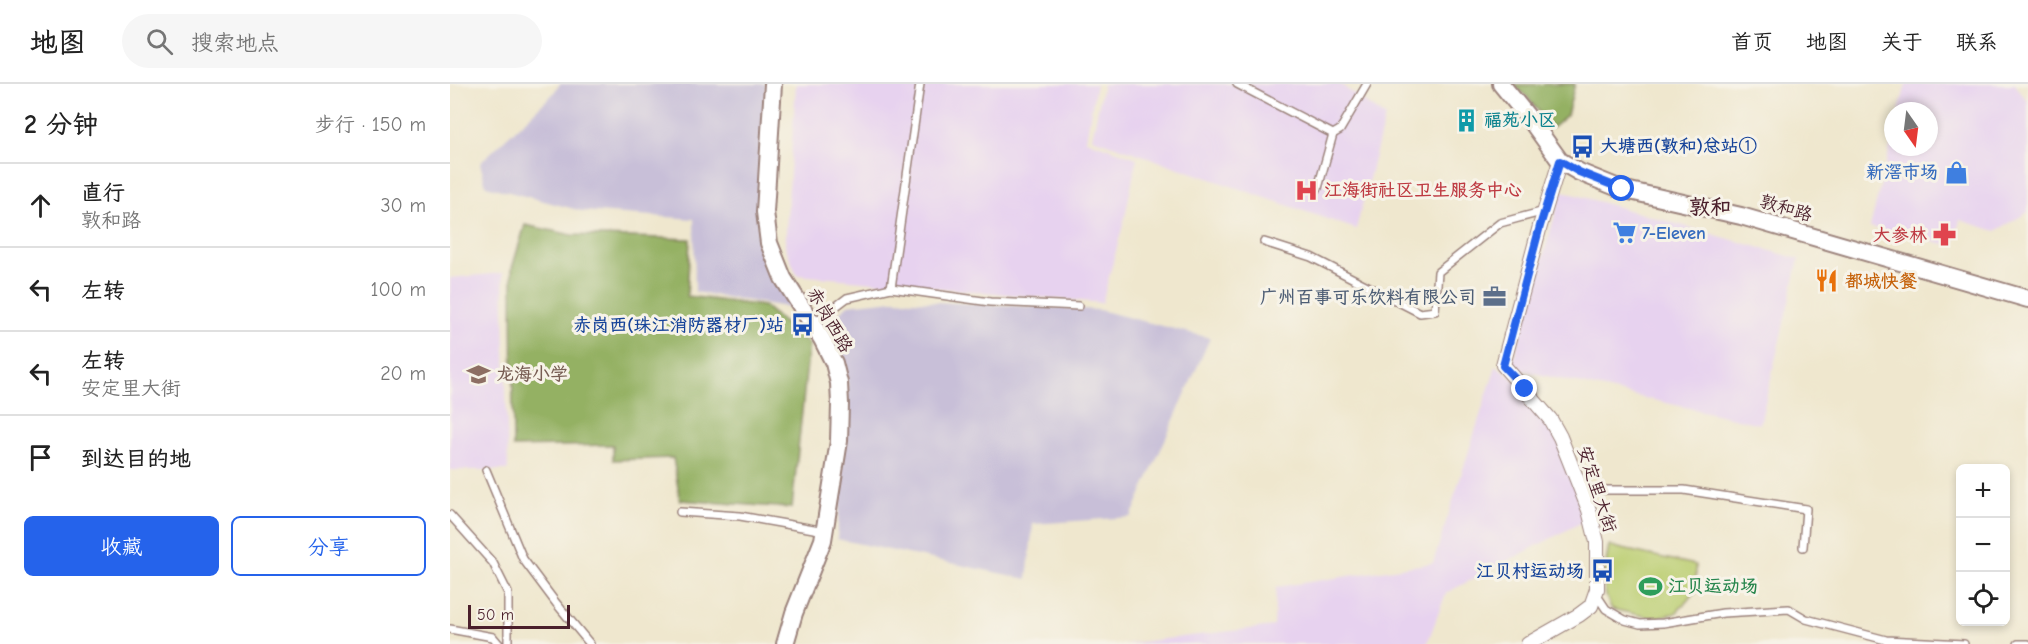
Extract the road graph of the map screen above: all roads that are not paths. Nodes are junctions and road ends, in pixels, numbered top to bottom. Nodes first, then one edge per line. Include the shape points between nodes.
1 (773, 84) edge
2 (920, 84) edge
3 (1237, 84) edge
4 (1367, 84) edge
5 (1504, 85) edge
6 (1333, 134) junction
7 (1560, 161) junction
8 (1318, 188) dead end
9 (1545, 211) junction
10 (1264, 242) dead end
11 (891, 288) junction
12 (2028, 298) edge
13 (1079, 306) dead end
14 (813, 324) junction
15 (486, 470) dead end
16 (1581, 490) junction
17 (680, 512) dead end
18 (450, 515) edge
19 (825, 531) junction
20 (1803, 547) dead end
21 (1596, 594) junction
22 (450, 629) edge
23 (499, 644) edge
24 (507, 644) edge
25 (590, 644) edge
26 (785, 644) edge
27 (1528, 644) edge
28 (1964, 644) edge
29 (2018, 644) edge
30 (2028, 644) edge

1 - 14 street, 赤岗西路 via 765,212 769,243 783,278
2 - 11 lane
3 - 6 lane
4 - 6 lane via 1340,130
5 - 7 street, 敦和路
6 - 8 lane
7 - 9 street
7 - 12 street, 敦和路 via 1622,189 1741,216
9 - 10 lane via 1500,223 1438,272 1435,311 1420,313 1311,257
9 - 16 street, 安定里大街 via 1503,366 1550,419
11 - 13 lane via 990,302
11 - 14 lane via 847,298
14 - 19 street, 赤岗西路 via 834,363 839,393 839,441
15 - 25 lane via 523,559
16 - 20 lane via 1683,490 1806,509
16 - 21 street, 安定里大街 via 1597,542
17 - 19 lane via 740,516
18 - 24 lane via 494,563 508,593
19 - 26 street, 赤岗西路
21 - 27 street via 1587,610
21 - 28 lane via 1606,609 1640,624 1789,609 1806,619 1886,640
22 - 23 lane via 493,637
29 - 30 lane

